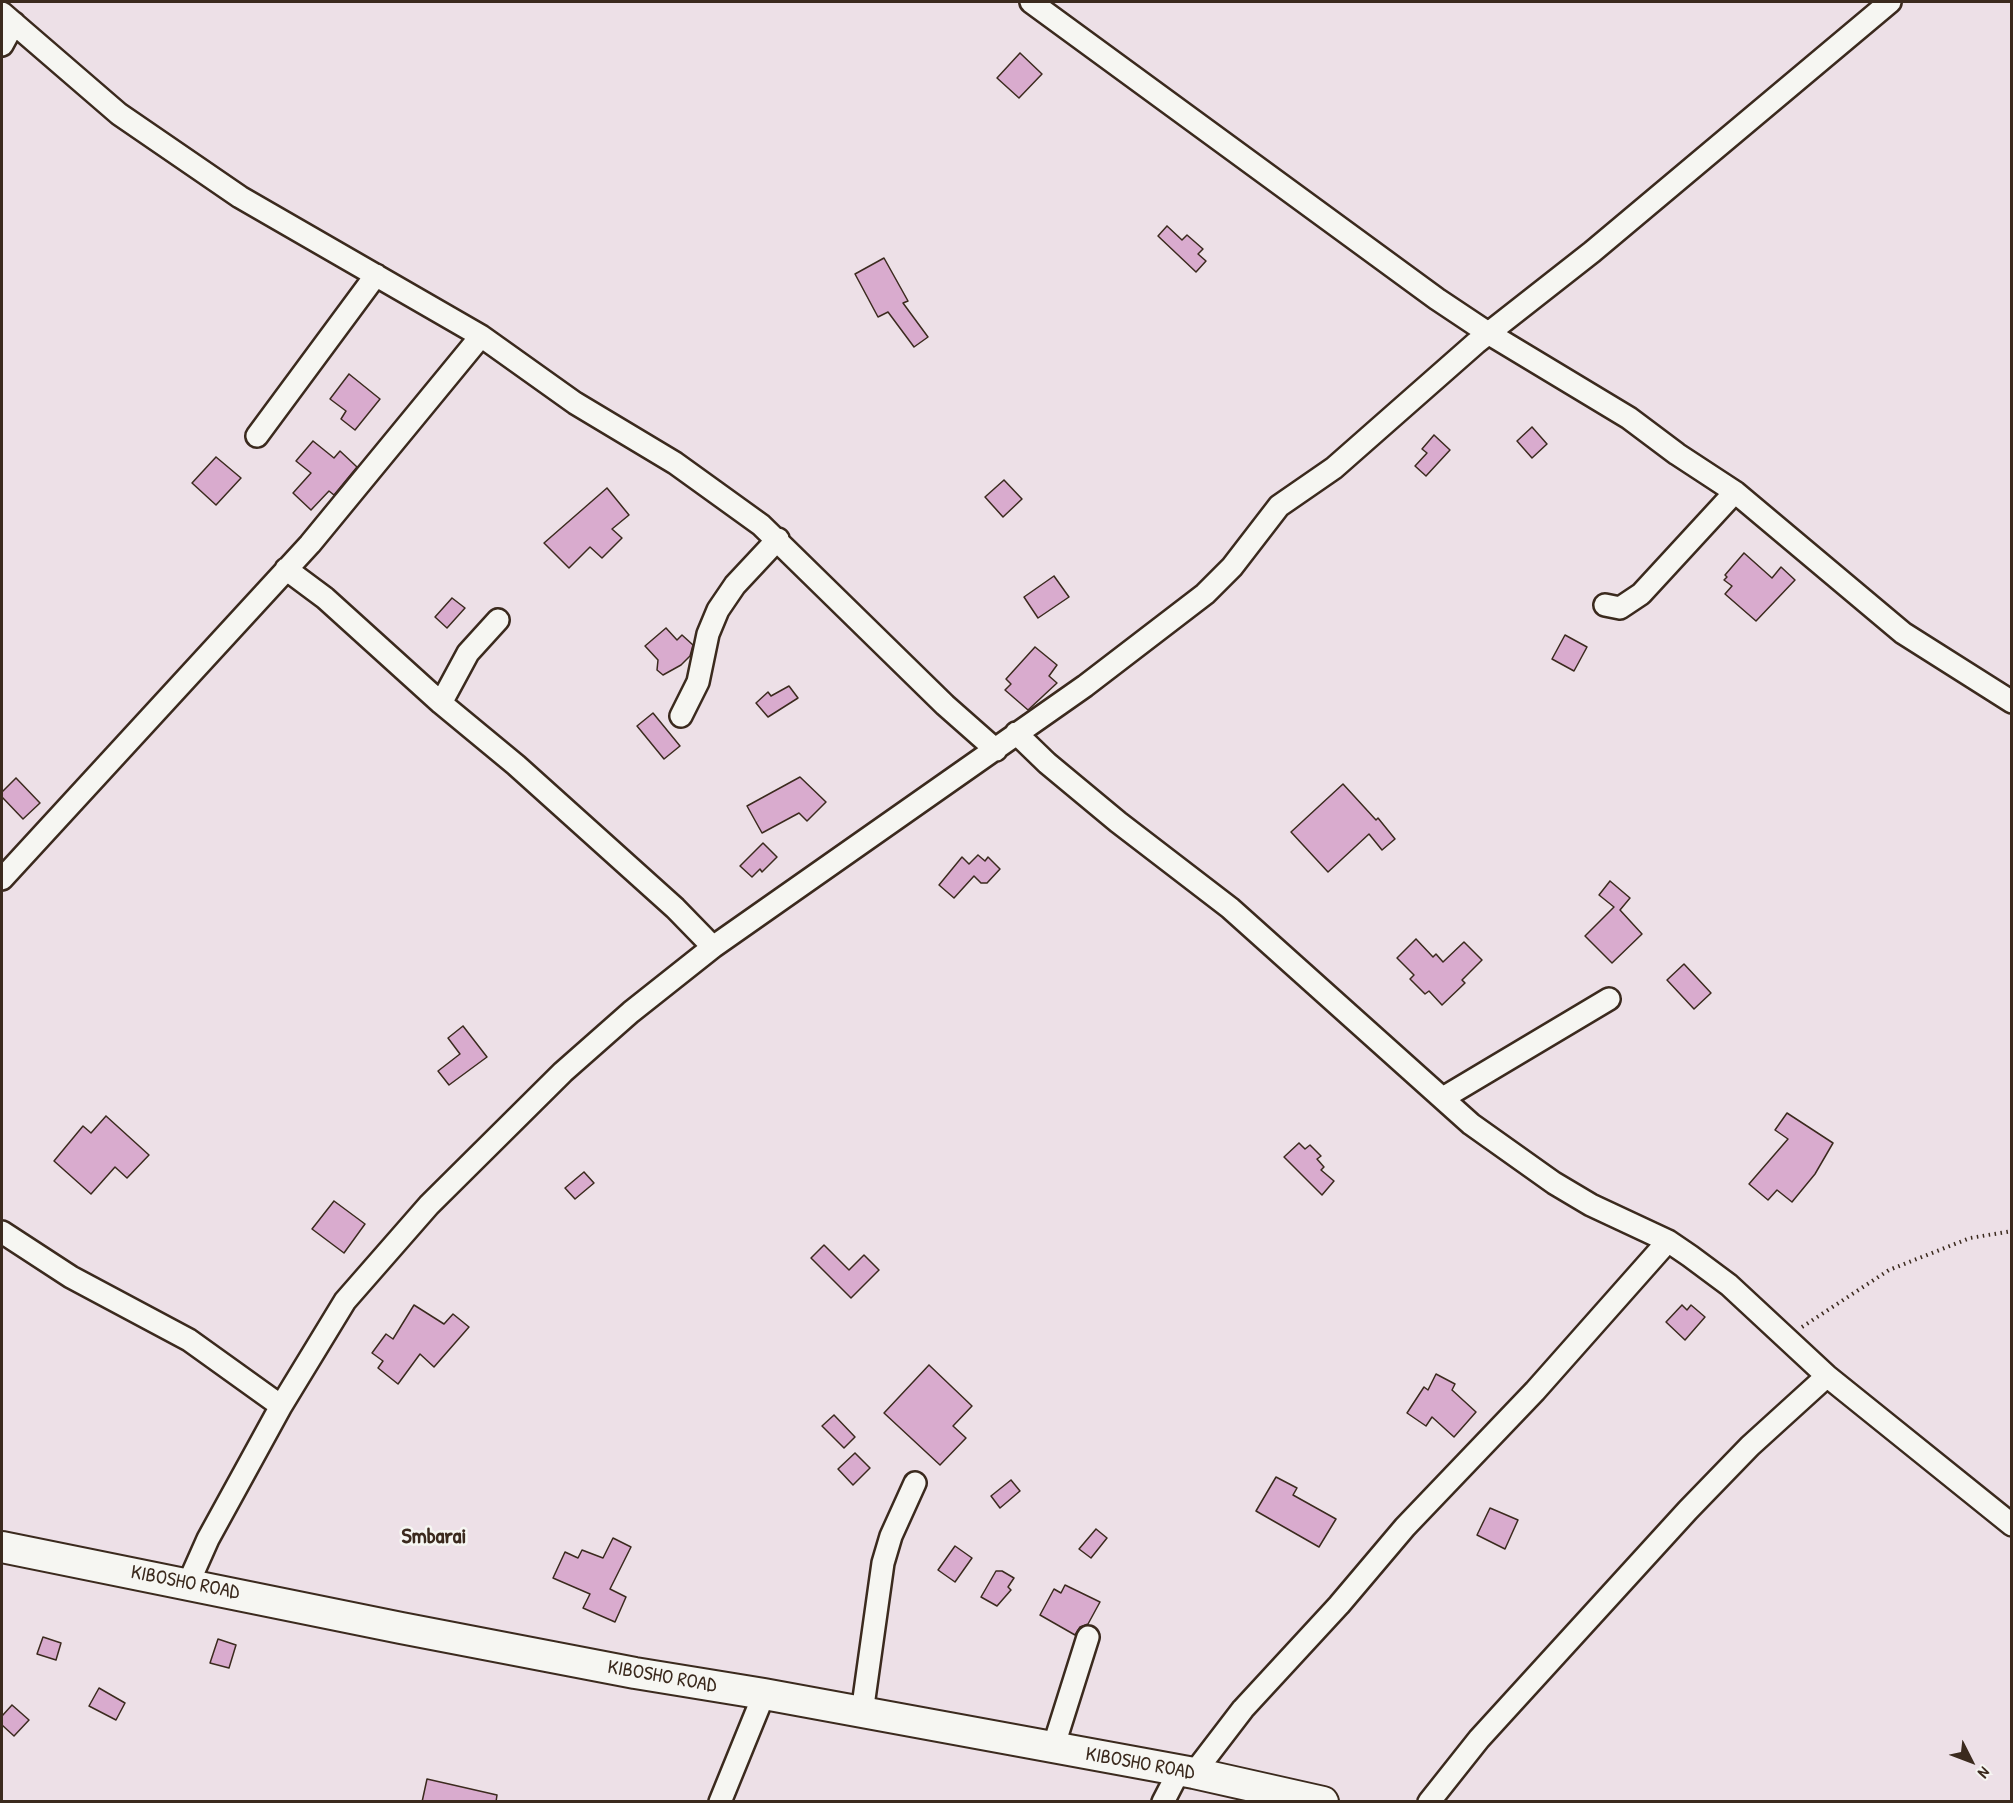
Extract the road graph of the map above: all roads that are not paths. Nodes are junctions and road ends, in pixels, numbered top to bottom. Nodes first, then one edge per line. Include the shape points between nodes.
1 (1031, 2) edge
2 (1890, 2) edge
3 (8, 18) edge
4 (2, 45) edge
5 (376, 275) junction
6 (1488, 333) junction
7 (481, 336) junction
8 (257, 436) dead end
9 (1735, 492) junction
10 (778, 539) junction
11 (286, 569) junction
12 (1605, 605) dead end
13 (498, 620) dead end
14 (2011, 701) edge
15 (441, 703) junction
16 (681, 716) dead end
17 (1016, 733) junction
18 (996, 750) junction
19 (2, 879) edge
20 (713, 947) junction
21 (1609, 999) dead end
22 (1443, 1098) junction
23 (2, 1233) edge
24 (1668, 1241) junction
25 (1827, 1376) junction
26 (281, 1406) junction
27 (915, 1484) dead end
28 (2012, 1525) edge
29 (2, 1547) edge
30 (188, 1584) junction
31 (1088, 1637) dead end
32 (764, 1694) junction
33 (862, 1713) junction
34 (1053, 1748) junction
35 (1186, 1772) junction
36 (720, 1802) edge
37 (1163, 1802) edge
38 (1323, 1802) edge
39 (1429, 1802) edge

1 - 6 street via 1355,241
2 - 6 street via 1592,252
3 - 4 street
3 - 5 street via 137,127 240,197
5 - 7 street
5 - 8 street
6 - 9 street via 1629,418
6 - 17 street via 1334,468 1279,506 1232,567 1205,594 1085,686
7 - 10 street via 575,403 675,463
7 - 11 street
9 - 12 street via 1641,594 1620,608
9 - 14 street via 1903,633
10 - 16 street via 735,585 718,610 708,634 698,682
10 - 18 street via 945,705
11 - 15 street via 325,598
11 - 19 street
13 - 15 street via 468,653
15 - 20 street via 516,765
17 - 18 street
17 - 22 street via 1092,800 1230,908
18 - 20 street
20 - 26 street via 563,1072 429,1204 345,1301
21 - 22 street
22 - 24 street via 1471,1124 1554,1184
23 - 26 street via 71,1277 189,1340
24 - 25 street via 1729,1285
24 - 35 street via 1536,1391 1405,1527
25 - 28 street
25 - 39 street via 1750,1446 1688,1510 1486,1731
26 - 30 street via 208,1539
27 - 33 street via 883,1563
29 - 30 street, KIBOSHO ROAD
30 - 32 street, KIBOSHO ROAD via 635,1673
31 - 34 street
32 - 33 street, KIBOSHO ROAD
32 - 36 street
33 - 34 street, KIBOSHO ROAD
34 - 35 street, KIBOSHO ROAD
35 - 37 street
35 - 38 street, KIBOSHO ROAD

